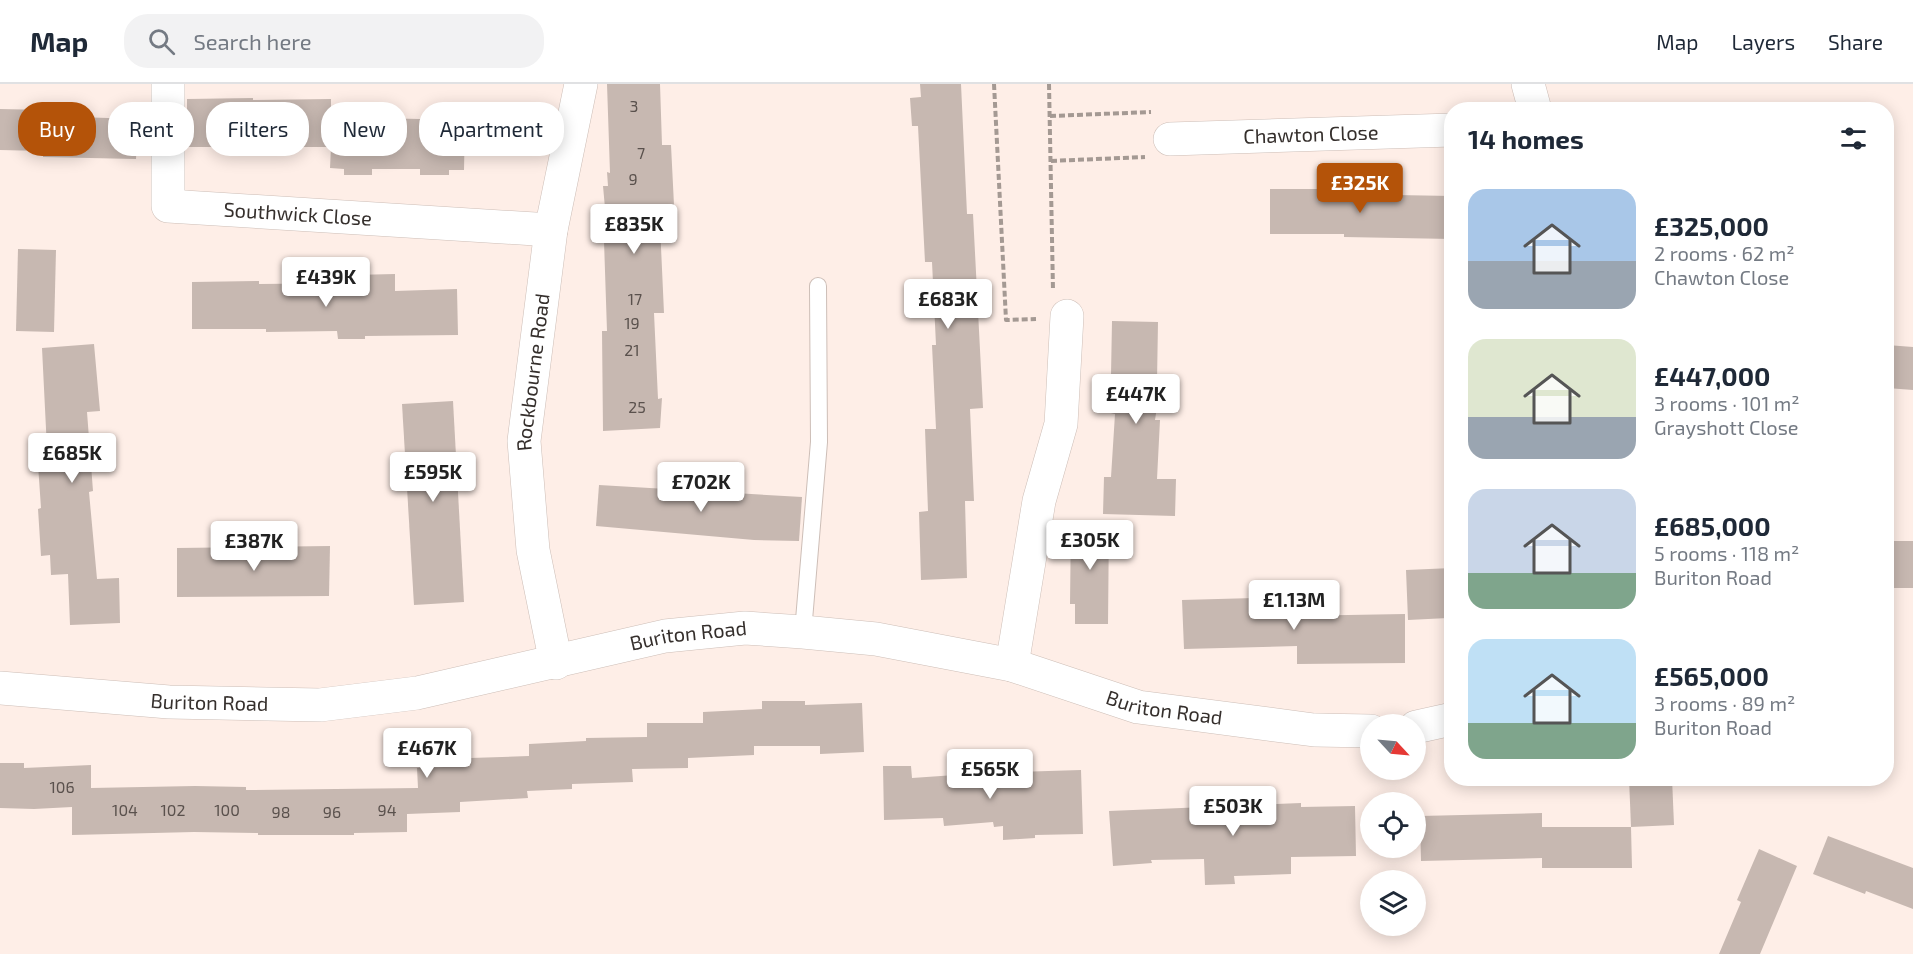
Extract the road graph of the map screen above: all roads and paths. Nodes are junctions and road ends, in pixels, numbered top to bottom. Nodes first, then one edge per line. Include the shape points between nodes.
1 (168, 84) edge
2 (581, 84) edge
3 (994, 84) edge
4 (1049, 84) edge
5 (1528, 84) edge
6 (1533, 102) edge
7 (1050, 116) junction
8 (1444, 130) edge
9 (1170, 140) junction
10 (1051, 161) junction
11 (551, 230) junction
12 (818, 286) dead end
13 (1060, 317) junction
14 (803, 632) junction
15 (556, 663) junction
16 (1012, 664) junction
17 (0, 688) edge
18 (1444, 721) edge
19 (1426, 725) edge
20 (1360, 731) edge

1 - 11 street, Southwick Close via 168,206
2 - 11 street, Rockbourne Road
3 - 13 path via 1006,321
4 - 7 path
5 - 6 street
7 - 9 path via 1165,112
7 - 10 path
8 - 9 street, Chawton Close
9 - 10 path via 1169,156
10 - 13 path
11 - 15 street, Rockbourne Road via 524,441 532,550
12 - 14 lane via 819,442
13 - 16 street via 1061,424 1038,501
14 - 15 street, Buriton Road via 745,628 665,636
14 - 16 street, Buriton Road via 876,639
15 - 17 street, Buriton Road via 417,693 320,705 169,702
16 - 20 street, Buriton Road via 1138,707 1314,730
18 - 19 street

